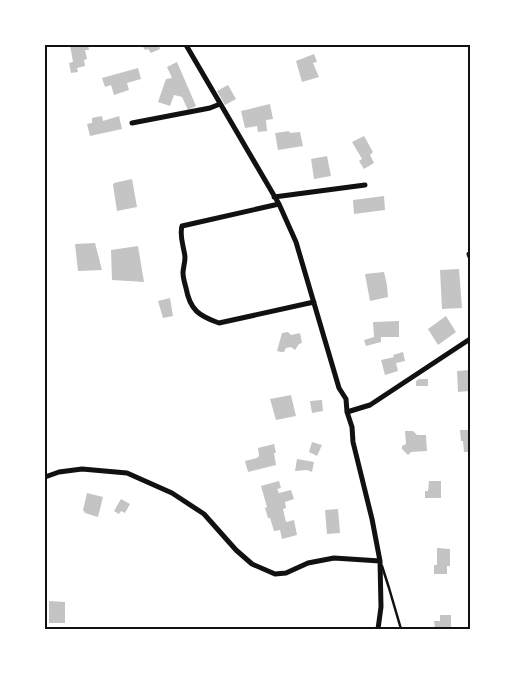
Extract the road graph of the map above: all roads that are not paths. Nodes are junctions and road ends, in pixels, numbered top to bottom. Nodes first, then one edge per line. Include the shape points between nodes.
1 (186, 45) edge
2 (220, 104) junction
3 (132, 123) dead end
4 (365, 184) dead end
5 (274, 197) junction
6 (279, 204) junction
7 (314, 302) junction
8 (470, 339) edge
9 (348, 412) junction
10 (45, 477) edge
11 (380, 561) junction
12 (378, 629) edge
13 (400, 629) edge

1 - 2 street
2 - 3 street
2 - 5 street
4 - 5 street
5 - 6 street
6 - 7 street via 296,242
6 - 7 street via 182,226 183,274 188,297 198,314 218,323
7 - 9 street
8 - 9 street via 370,405
9 - 11 street
10 - 11 street via 82,469 127,473 172,493 204,514 252,564 275,574 334,558
11 - 12 street
11 - 13 lane

